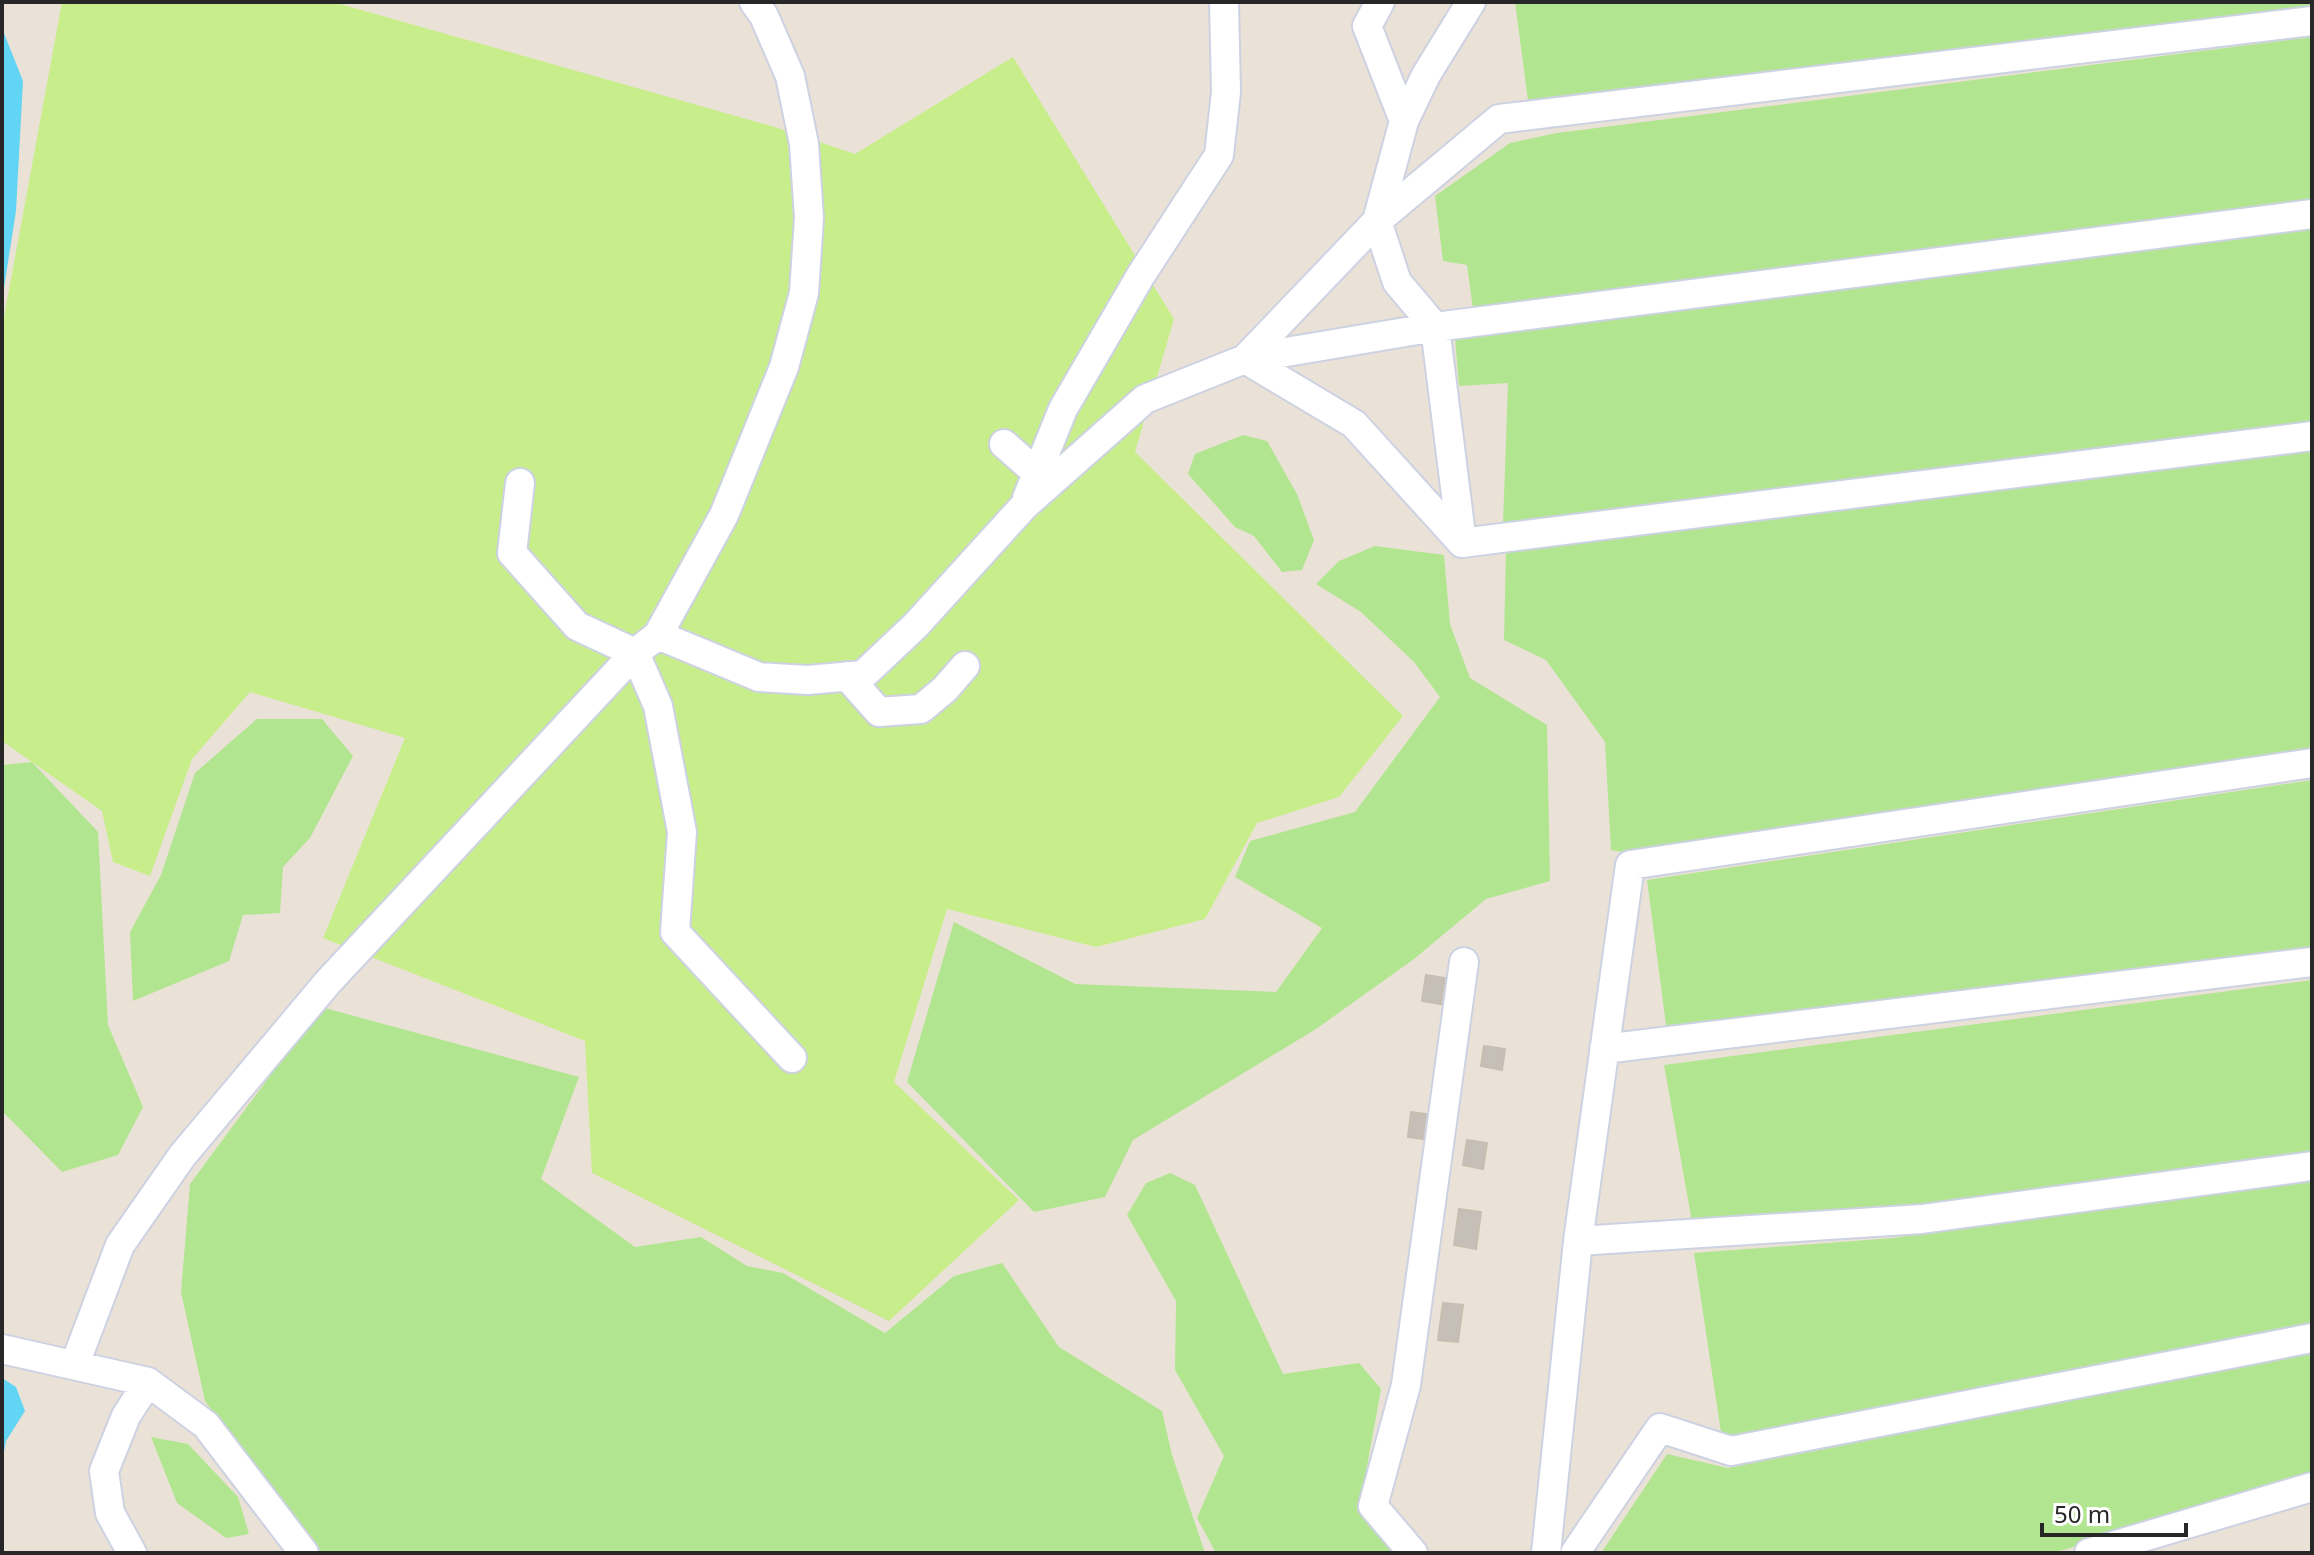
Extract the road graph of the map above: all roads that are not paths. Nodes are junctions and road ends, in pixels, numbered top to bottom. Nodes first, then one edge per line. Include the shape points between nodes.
1 (754, 2) edge
2 (1224, 2) edge
3 (1380, 2) edge
4 (1471, 2) edge
5 (2312, 21) edge
6 (1404, 121) junction
7 (2312, 214) edge
8 (1377, 221) junction
9 (1435, 327) junction
10 (1245, 359) junction
11 (2312, 436) edge
12 (1004, 444) dead end
13 (1037, 473) junction
14 (520, 483) dead end
15 (1024, 506) junction
16 (1462, 543) junction
17 (658, 635) junction
18 (635, 653) junction
19 (965, 666) dead end
20 (847, 676) junction
21 (2312, 763) edge
22 (1464, 962) dead end
23 (2312, 962) edge
24 (1604, 1049) junction
25 (792, 1058) dead end
26 (2312, 1166) edge
27 (1578, 1241) junction
28 (2312, 1338) edge
29 (2, 1349) edge
30 (75, 1364) junction
31 (148, 1382) junction
32 (2312, 1487) edge
33 (132, 1553) edge
34 (304, 1553) edge
35 (1413, 1553) edge
36 (1546, 1553) edge
37 (1575, 1553) edge
38 (2089, 1553) edge

1 - 17 street via 790,76 804,144 809,218 804,293 784,367 724,515
2 - 13 street via 1226,92 1219,155 1063,409
3 - 6 street via 1367,26
4 - 6 street
5 - 8 street via 1499,119
6 - 8 street
7 - 9 street
8 - 9 street via 1397,282
8 - 10 street
9 - 10 street
9 - 16 street
10 - 15 street via 1145,399
10 - 16 street via 1354,424
11 - 16 street
12 - 13 street
13 - 15 street
14 - 18 street via 512,553 577,626
15 - 20 street via 916,625 863,675
17 - 18 street
17 - 20 street via 759,677
18 - 25 street via 658,706 682,832 675,932
18 - 30 street via 328,982 182,1156 120,1245
19 - 20 street via 921,709 879,712
21 - 24 street via 1630,865
22 - 35 street via 1406,1385 1373,1506
23 - 24 street
24 - 27 street
26 - 27 street via 1922,1219
27 - 36 street
28 - 37 street via 1731,1451 1660,1428
29 - 30 street
30 - 31 street
31 - 33 street via 126,1416 104,1471 110,1513
31 - 34 street via 206,1425
32 - 38 street

